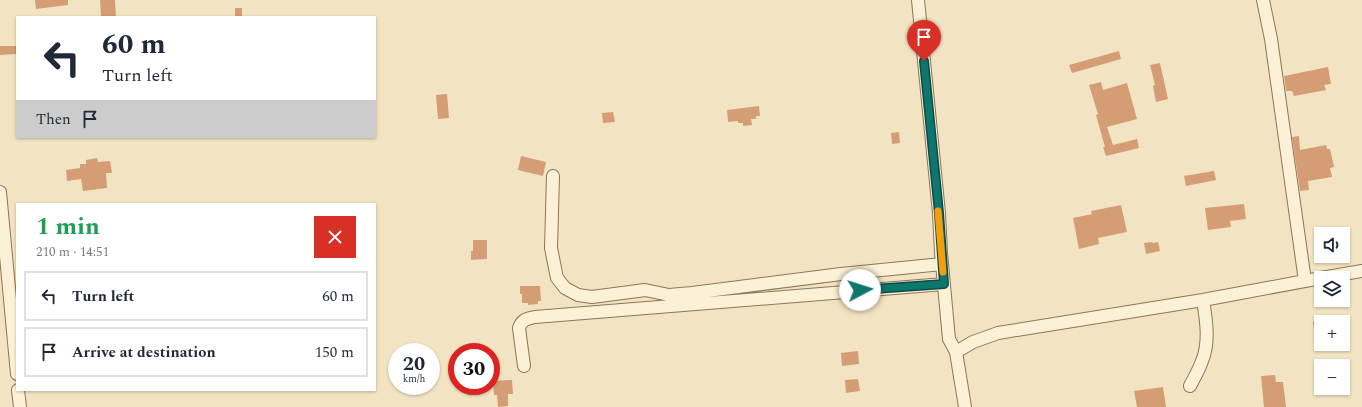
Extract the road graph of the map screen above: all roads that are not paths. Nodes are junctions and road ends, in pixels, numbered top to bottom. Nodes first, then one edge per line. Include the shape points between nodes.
1 (918, 0) edge
2 (1263, 0) edge
3 (553, 176) dead end
4 (0, 192) edge
5 (942, 264) junction
6 (1362, 271) edge
7 (1350, 273) edge
8 (1314, 279) edge
9 (1305, 281) junction
10 (944, 284) junction
11 (1202, 300) junction
12 (956, 352) junction
13 (16, 363) edge
14 (524, 366) dead end
15 (1190, 386) dead end
16 (18, 391) edge
17 (20, 407) edge
18 (964, 407) edge

1 - 5 street
2 - 9 street via 1271,39
3 - 5 street via 551,248 557,278 565,288 578,296 592,297 645,290 669,294 692,293
4 - 13 street
5 - 10 street
6 - 7 street
8 - 9 street
9 - 11 street
10 - 12 street via 949,339
10 - 14 street via 535,317 520,323
11 - 12 street via 998,333 973,342
11 - 15 street via 1207,336 1205,351
12 - 18 street
16 - 17 street

